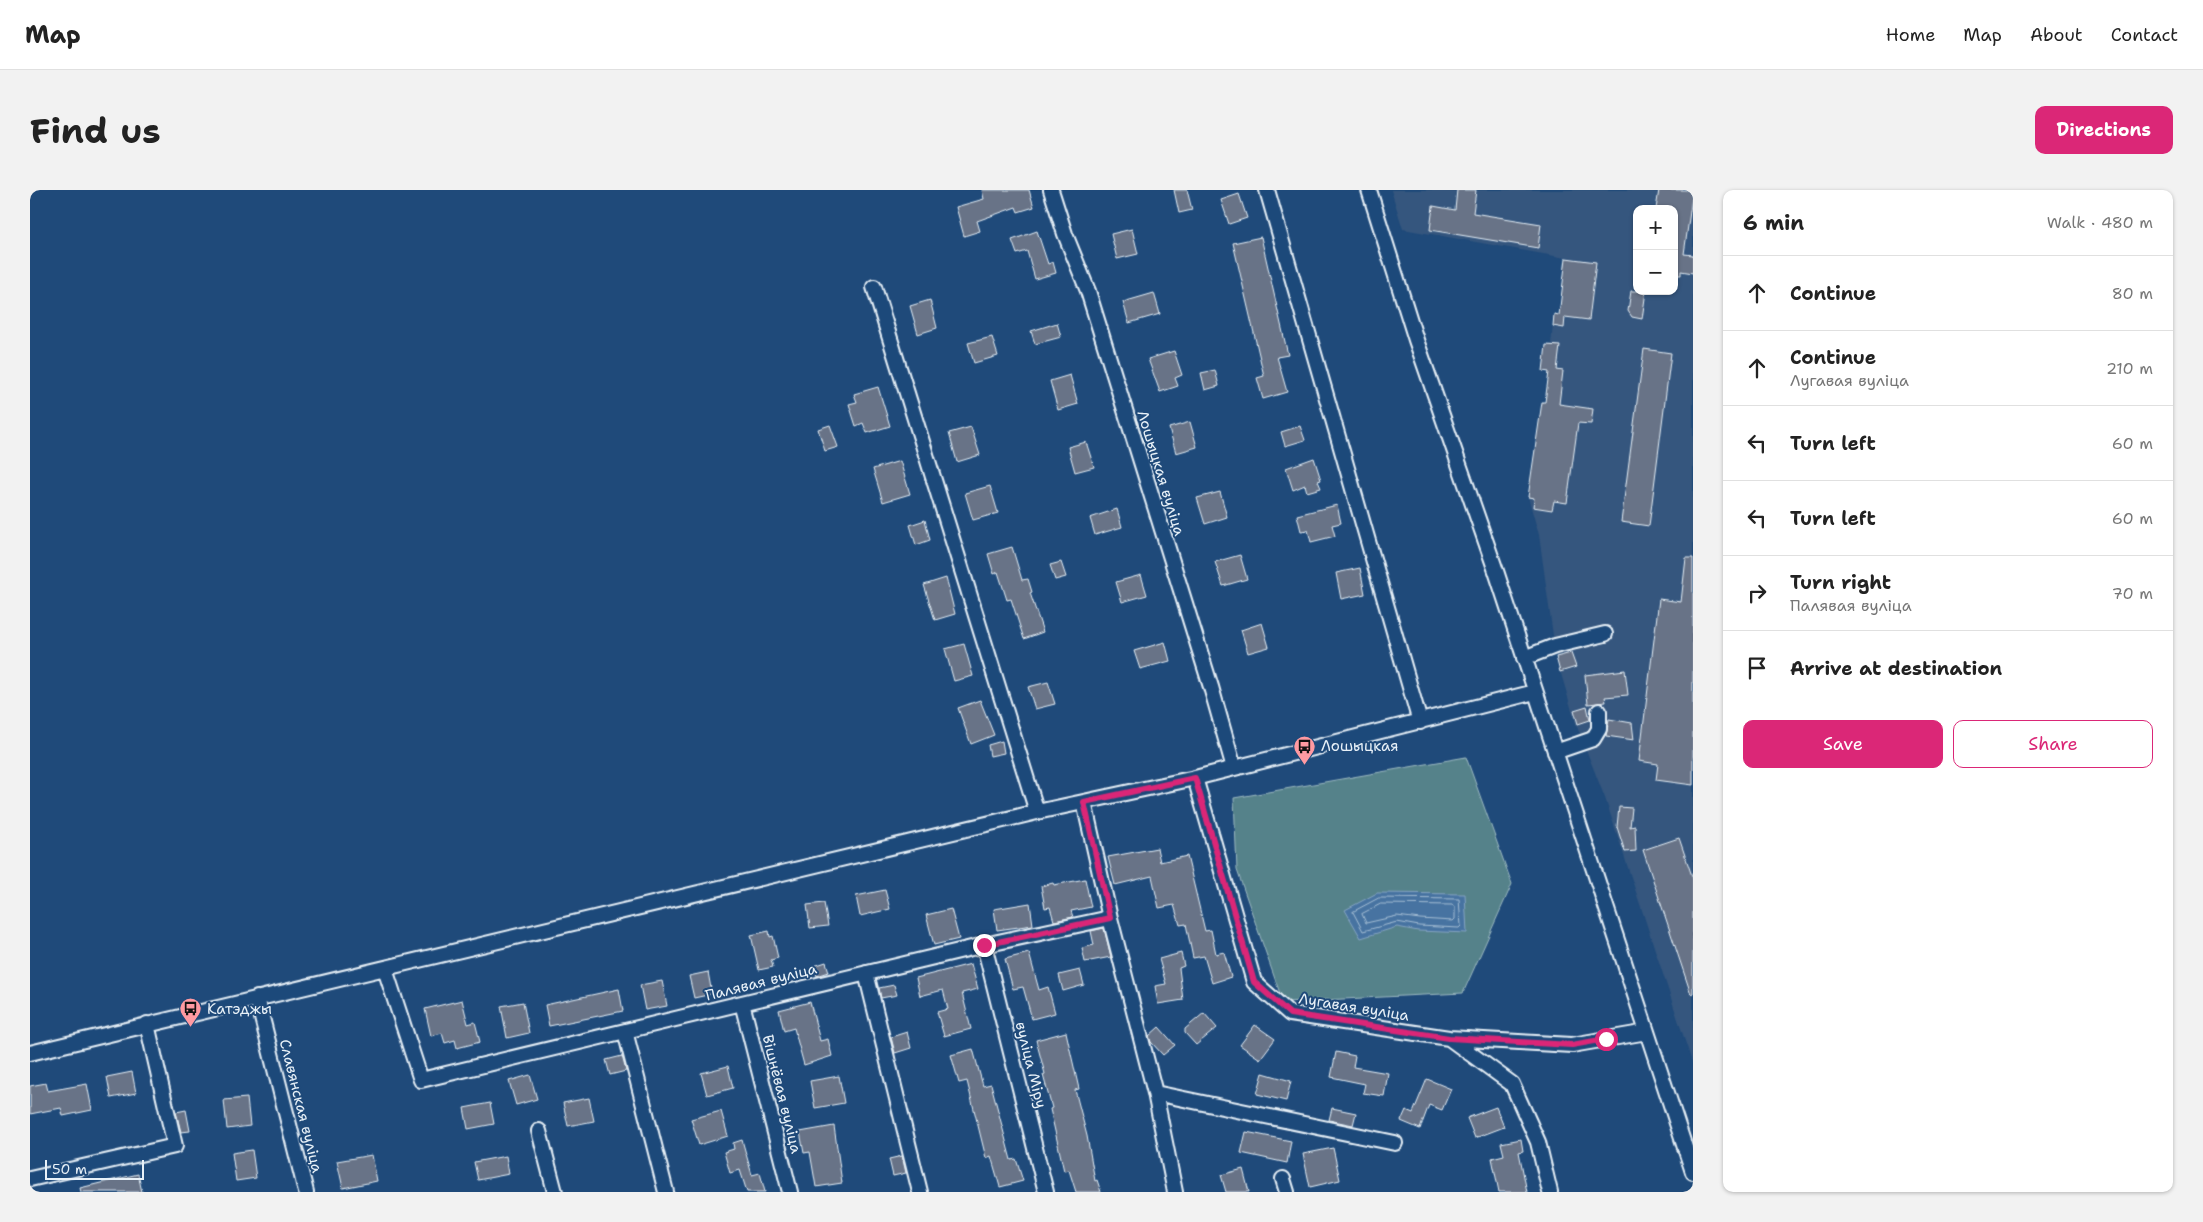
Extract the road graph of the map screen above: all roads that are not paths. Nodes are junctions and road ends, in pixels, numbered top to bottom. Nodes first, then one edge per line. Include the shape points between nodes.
1 (1051, 190) edge
2 (1268, 190) edge
3 (1369, 190) edge
4 (874, 287) dead end
5 (1606, 634) dead end
6 (1524, 658) junction
7 (1536, 692) junction
8 (1599, 711) dead end
9 (1420, 722) junction
10 (1555, 752) junction
11 (1234, 768) junction
12 (1195, 778) junction
13 (1084, 802) junction
14 (1037, 812) junction
15 (1110, 918) junction
16 (984, 945) junction
17 (385, 969) junction
18 (866, 974) junction
19 (257, 998) junction
20 (742, 1003) junction
21 (147, 1024) junction
22 (625, 1031) junction
23 (1647, 1032) junction
24 (1449, 1038) junction
25 (30, 1053) edge
26 (1155, 1093) junction
27 (539, 1131) dead end
28 (1395, 1143) dead end
29 (1693, 1172) edge
30 (30, 1179) edge
31 (306, 1192) edge
32 (554, 1192) edge
33 (666, 1192) edge
34 (790, 1192) edge
35 (920, 1192) edge
36 (1046, 1192) edge
37 (1175, 1192) edge
38 (1550, 1192) edge

1 - 11 street, Лошыцкая вуліца via 1091,300
2 - 9 street
3 - 6 street via 1416,340
4 - 14 street
5 - 6 street via 1555,646
6 - 7 street
7 - 9 street
7 - 10 street
8 - 10 street via 1599,729 1593,739
9 - 11 street
10 - 23 street
11 - 12 street
12 - 13 street
12 - 24 street, Лугавая вуліца via 1254,982 1290,1014
13 - 14 street
13 - 15 street
14 - 17 street
15 - 16 street, Палявая вуліца
15 - 26 street
16 - 18 street, Палявая вуліца
16 - 36 street, вуліца Міру
17 - 19 street
17 - 22 street, Палявая вуліца via 421,1080
18 - 20 street, Палявая вуліца
18 - 35 street
19 - 21 street
19 - 31 street, Славянская вуліца
20 - 22 street, Палявая вуліца
20 - 34 street, Вішнёвая вуліца
21 - 25 street
21 - 30 street via 175,1146
22 - 33 street
23 - 24 street via 1572,1045
23 - 29 street
24 - 38 street, Лугавая вуліца via 1512,1084 1538,1142
26 - 28 street
26 - 37 street
27 - 32 street

